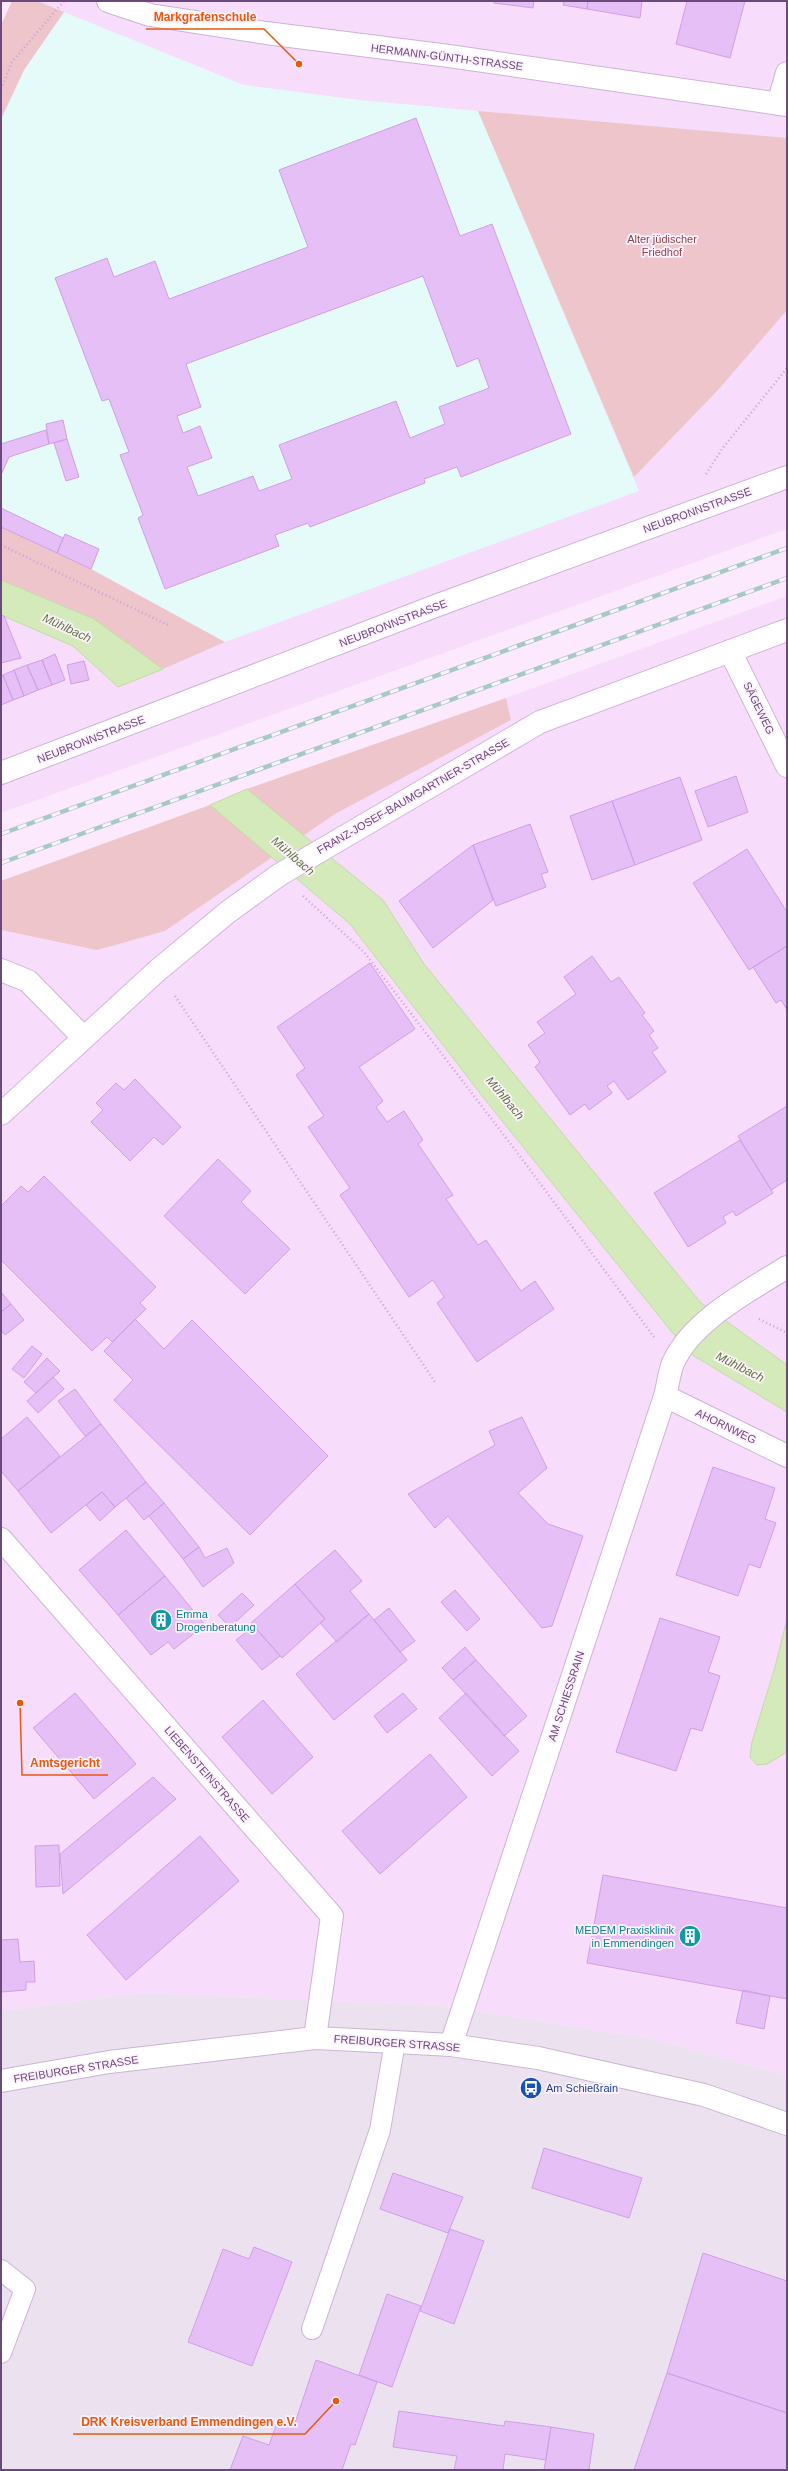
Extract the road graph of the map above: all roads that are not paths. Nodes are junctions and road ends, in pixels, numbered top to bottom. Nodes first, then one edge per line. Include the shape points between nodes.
1 (108, 1) edge
2 (787, 73) edge
3 (783, 104) edge
4 (787, 477) edge
5 (787, 630) edge
6 (730, 651) junction
7 (787, 766) edge
8 (1, 773) edge
9 (1, 970) edge
10 (83, 1037) junction
11 (1, 1114) edge
12 (787, 1267) edge
13 (665, 1396) junction
14 (787, 1456) edge
15 (1, 1539) edge
16 (315, 2038) junction
17 (395, 2042) junction
18 (451, 2045) junction
19 (1, 2081) edge
20 (787, 2124) edge
21 (1, 2270) edge
22 (312, 2329) dead end
23 (1, 2353) edge

1 - 3 street, HERMANN-GÜNTH-STRASSE via 150,15 266,33 449,56
2 - 3 street
4 - 8 street, NEUBRONNSTRASSE via 438,605
5 - 6 street, FRANZ-JOSEF-BAUMGARTNER-STRASSE
6 - 7 street, SÄGEWEG
6 - 10 street, FRANZ-JOSEF-BAUMGARTNER-STRASSE via 540,722 280,874 228,912
9 - 10 street via 28,981
10 - 11 street, FRANZ-JOSEF-BAUMGARTNER-STRASSE
12 - 13 street, AM SCHIESSRAIN via 716,1312 678,1356
13 - 14 street, AHORNWEG
13 - 18 street, AM SCHIESSRAIN
15 - 16 street, LIEBENSTEINSTRASSE via 332,1916
16 - 17 street, FREIBURGER STRASSE
16 - 19 street, FREIBURGER STRASSE via 109,2062
17 - 18 street, FREIBURGER STRASSE
17 - 22 lane via 380,2130
18 - 20 street, FREIBURGER STRASSE via 538,2058 704,2095
21 - 23 lane via 25,2289

